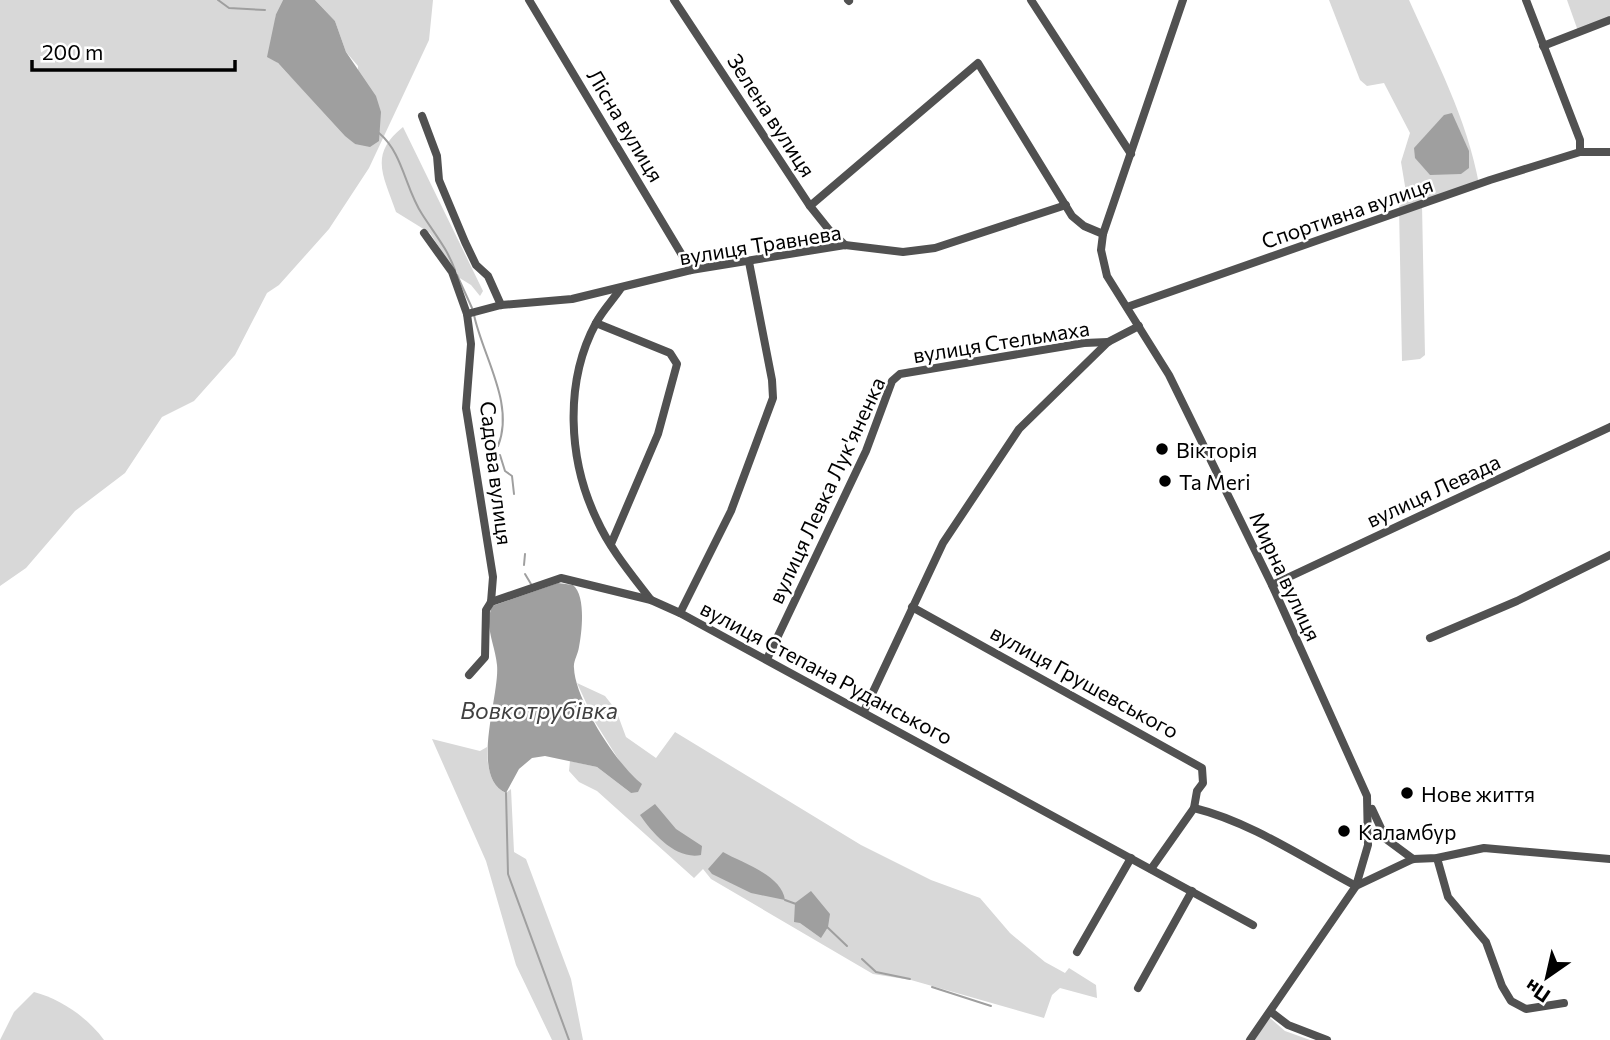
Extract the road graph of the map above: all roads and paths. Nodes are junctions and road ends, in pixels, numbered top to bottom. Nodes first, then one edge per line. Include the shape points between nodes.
1 (529, 0) edge
2 (674, 0) edge
3 (1031, 0) edge
4 (1183, 0) edge
5 (1526, 0) edge
6 (1610, 20) edge
7 (1543, 46) junction
8 (422, 116) dead end
9 (1580, 152) junction
10 (1610, 152) edge
11 (1131, 154) junction
12 (1066, 205) junction
13 (810, 206) junction
14 (424, 233) dead end
15 (1103, 233) junction
16 (845, 245) junction
17 (749, 262) junction
18 (691, 270) junction
19 (621, 288) junction
20 (501, 305) junction
21 (1127, 307) junction
22 (467, 314) junction
23 (596, 323) junction
24 (1139, 326) junction
25 (1108, 342) junction
26 (900, 374) joint
27 (1609, 428) edge
28 (611, 544) junction
29 (1610, 555) edge
30 (1272, 585) junction
31 (650, 600) junction
32 (491, 602) junction
33 (912, 607) junction
34 (681, 613) junction
35 (1430, 638) dead end
36 (767, 659) junction
37 (469, 675) dead end
38 (864, 711) junction
39 (1367, 796) junction
40 (1194, 808) junction
41 (1130, 858) junction
42 (1437, 858) junction
43 (1413, 859) junction
44 (1610, 859) edge
45 (1151, 869) junction
46 (1356, 886) junction
47 (1192, 891) junction
48 (1253, 925) dead end
49 (1077, 951) dead end
50 (1138, 988) dead end
51 (1564, 1003) dead end
52 (1271, 1012) junction
53 (1250, 1040) edge
54 (1327, 1040) edge

1 - 18 street, Лісна вулиця
2 - 13 street, Зелена вулиця
3 - 11 street
4 - 11 street, Мирна вулиця
5 - 7 street
6 - 7 street
7 - 9 street via 1580,140
8 - 20 street via 437,156 439,180 476,265 488,276
9 - 10 street, Спортивна вулиця
9 - 21 street, Спортивна вулиця
11 - 15 street, Мирна вулиця
12 - 13 street via 978,63
12 - 15 street via 1078,222
12 - 16 street, вулиця Травнева via 935,247 903,252
13 - 16 street, Зелена вулиця
14 - 22 street, Садова вулиця via 452,272
15 - 21 street, Мирна вулиця via 1104,269
16 - 17 street, вулиця Травнева
17 - 18 street, вулиця Травнева
17 - 34 street via 773,398 731,511
18 - 19 street, вулиця Травнева
19 - 20 street, вулиця Травнева via 572,299
19 - 23 street
20 - 22 street, вулиця Травнева
21 - 24 street, Мирна вулиця
22 - 32 street, Садова вулиця via 471,355 467,408 493,577
23 - 28 street via 580,365 573,429 596,520
23 - 28 street via 670,353 677,365 658,433
24 - 25 street
24 - 30 street, Мирна вулиця via 1169,375
25 - 26 street, вулиця Стельмаха
25 - 33 street via 1019,429 943,543
26 - 36 street, вулиця Левка Лук'яненка via 886,393 866,451
27 - 30 street, вулиця Левада
28 - 31 street
29 - 35 street
30 - 39 street, Мирна вулиця
31 - 32 street, вулиця Степана Руданського via 561,578
31 - 34 street, вулиця Степана Руданського
32 - 37 street, Садова вулиця via 486,610 485,657
33 - 38 street
33 - 40 street, вулиця Грушевського via 1202,768 1203,783
34 - 36 street, вулиця Степана Руданського
36 - 38 street, вулиця Степана Руданського
38 - 41 street, вулиця Степана Руданського
39 - 43 street via 1386,839
39 - 46 street, Мирна вулиця via 1368,845
40 - 45 street, вулиця Грушевського
40 - 46 street via 1261,836
41 - 45 street, вулиця Степана Руданського
41 - 49 street
42 - 43 street
42 - 44 street via 1484,848
42 - 51 street via 1448,897 1486,942 1511,1001 1526,1009
43 - 46 street
45 - 47 street, вулиця Степана Руданського
46 - 52 street, Мирна вулиця
47 - 48 street, вулиця Степана Руданського
47 - 50 street
52 - 53 street, Мирна вулиця
52 - 54 street via 1288,1025

